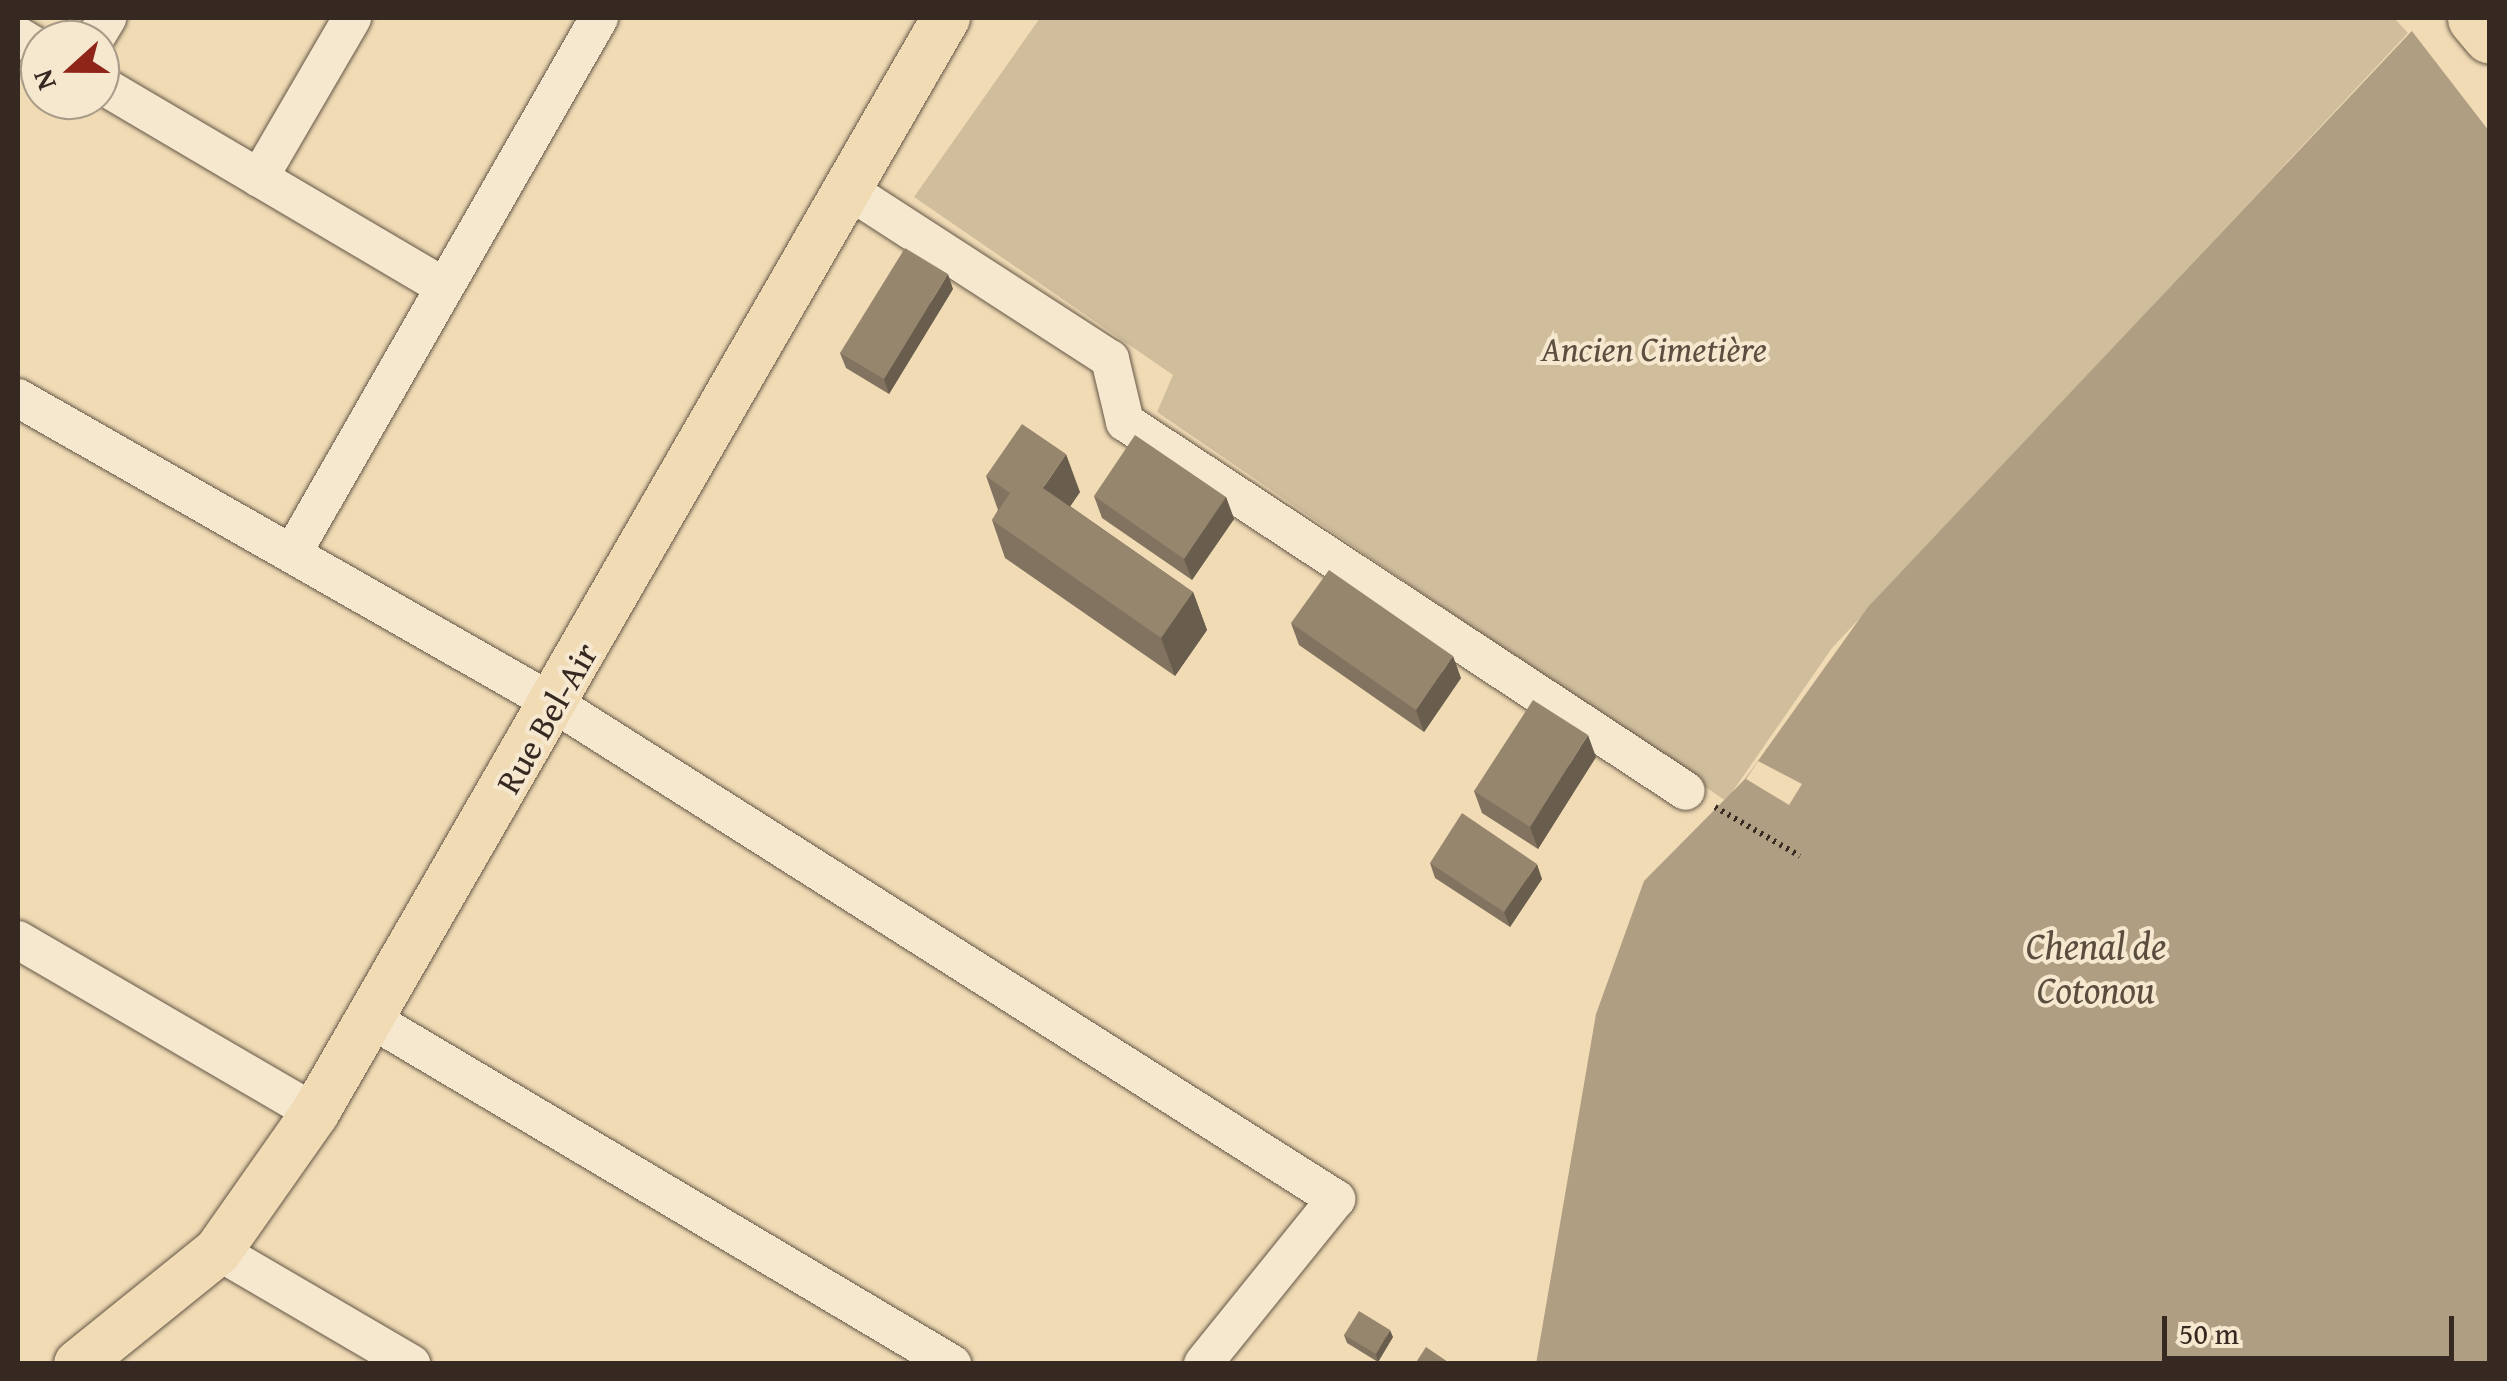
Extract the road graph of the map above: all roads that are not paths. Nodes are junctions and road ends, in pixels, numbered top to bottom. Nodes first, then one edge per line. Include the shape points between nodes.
1 (352, 18) edge
2 (599, 18) edge
3 (946, 18) edge
4 (2475, 18) edge
5 (2490, 36) edge
6 (120, 96) edge
7 (259, 178) junction
8 (847, 189) junction
9 (444, 287) junction
10 (18, 398) edge
11 (292, 554) junction
12 (555, 704) junction
13 (1686, 791) road end
14 (18, 940) edge
15 (371, 1019) junction
16 (316, 1113) junction
17 (218, 1252) junction
18 (78, 1364) edge
19 (412, 1364) edge
20 (952, 1364) edge
21 (1203, 1364) edge

1 - 7 street
2 - 9 street
3 - 8 main road, Rue Bel-Air
4 - 5 highway
6 - 7 street
7 - 9 street
8 - 12 main road, Rue Bel-Air
8 - 13 street via 1110,359 1125,422
9 - 11 street
10 - 11 street
11 - 12 street
12 - 15 main road, Rue Bel-Air
12 - 21 street via 1336,1199
14 - 16 street
15 - 16 main road, Rue Bel-Air
15 - 20 street
16 - 17 main road, Rue Bel-Air
17 - 18 main road, Rue Bel-Air
17 - 19 street

